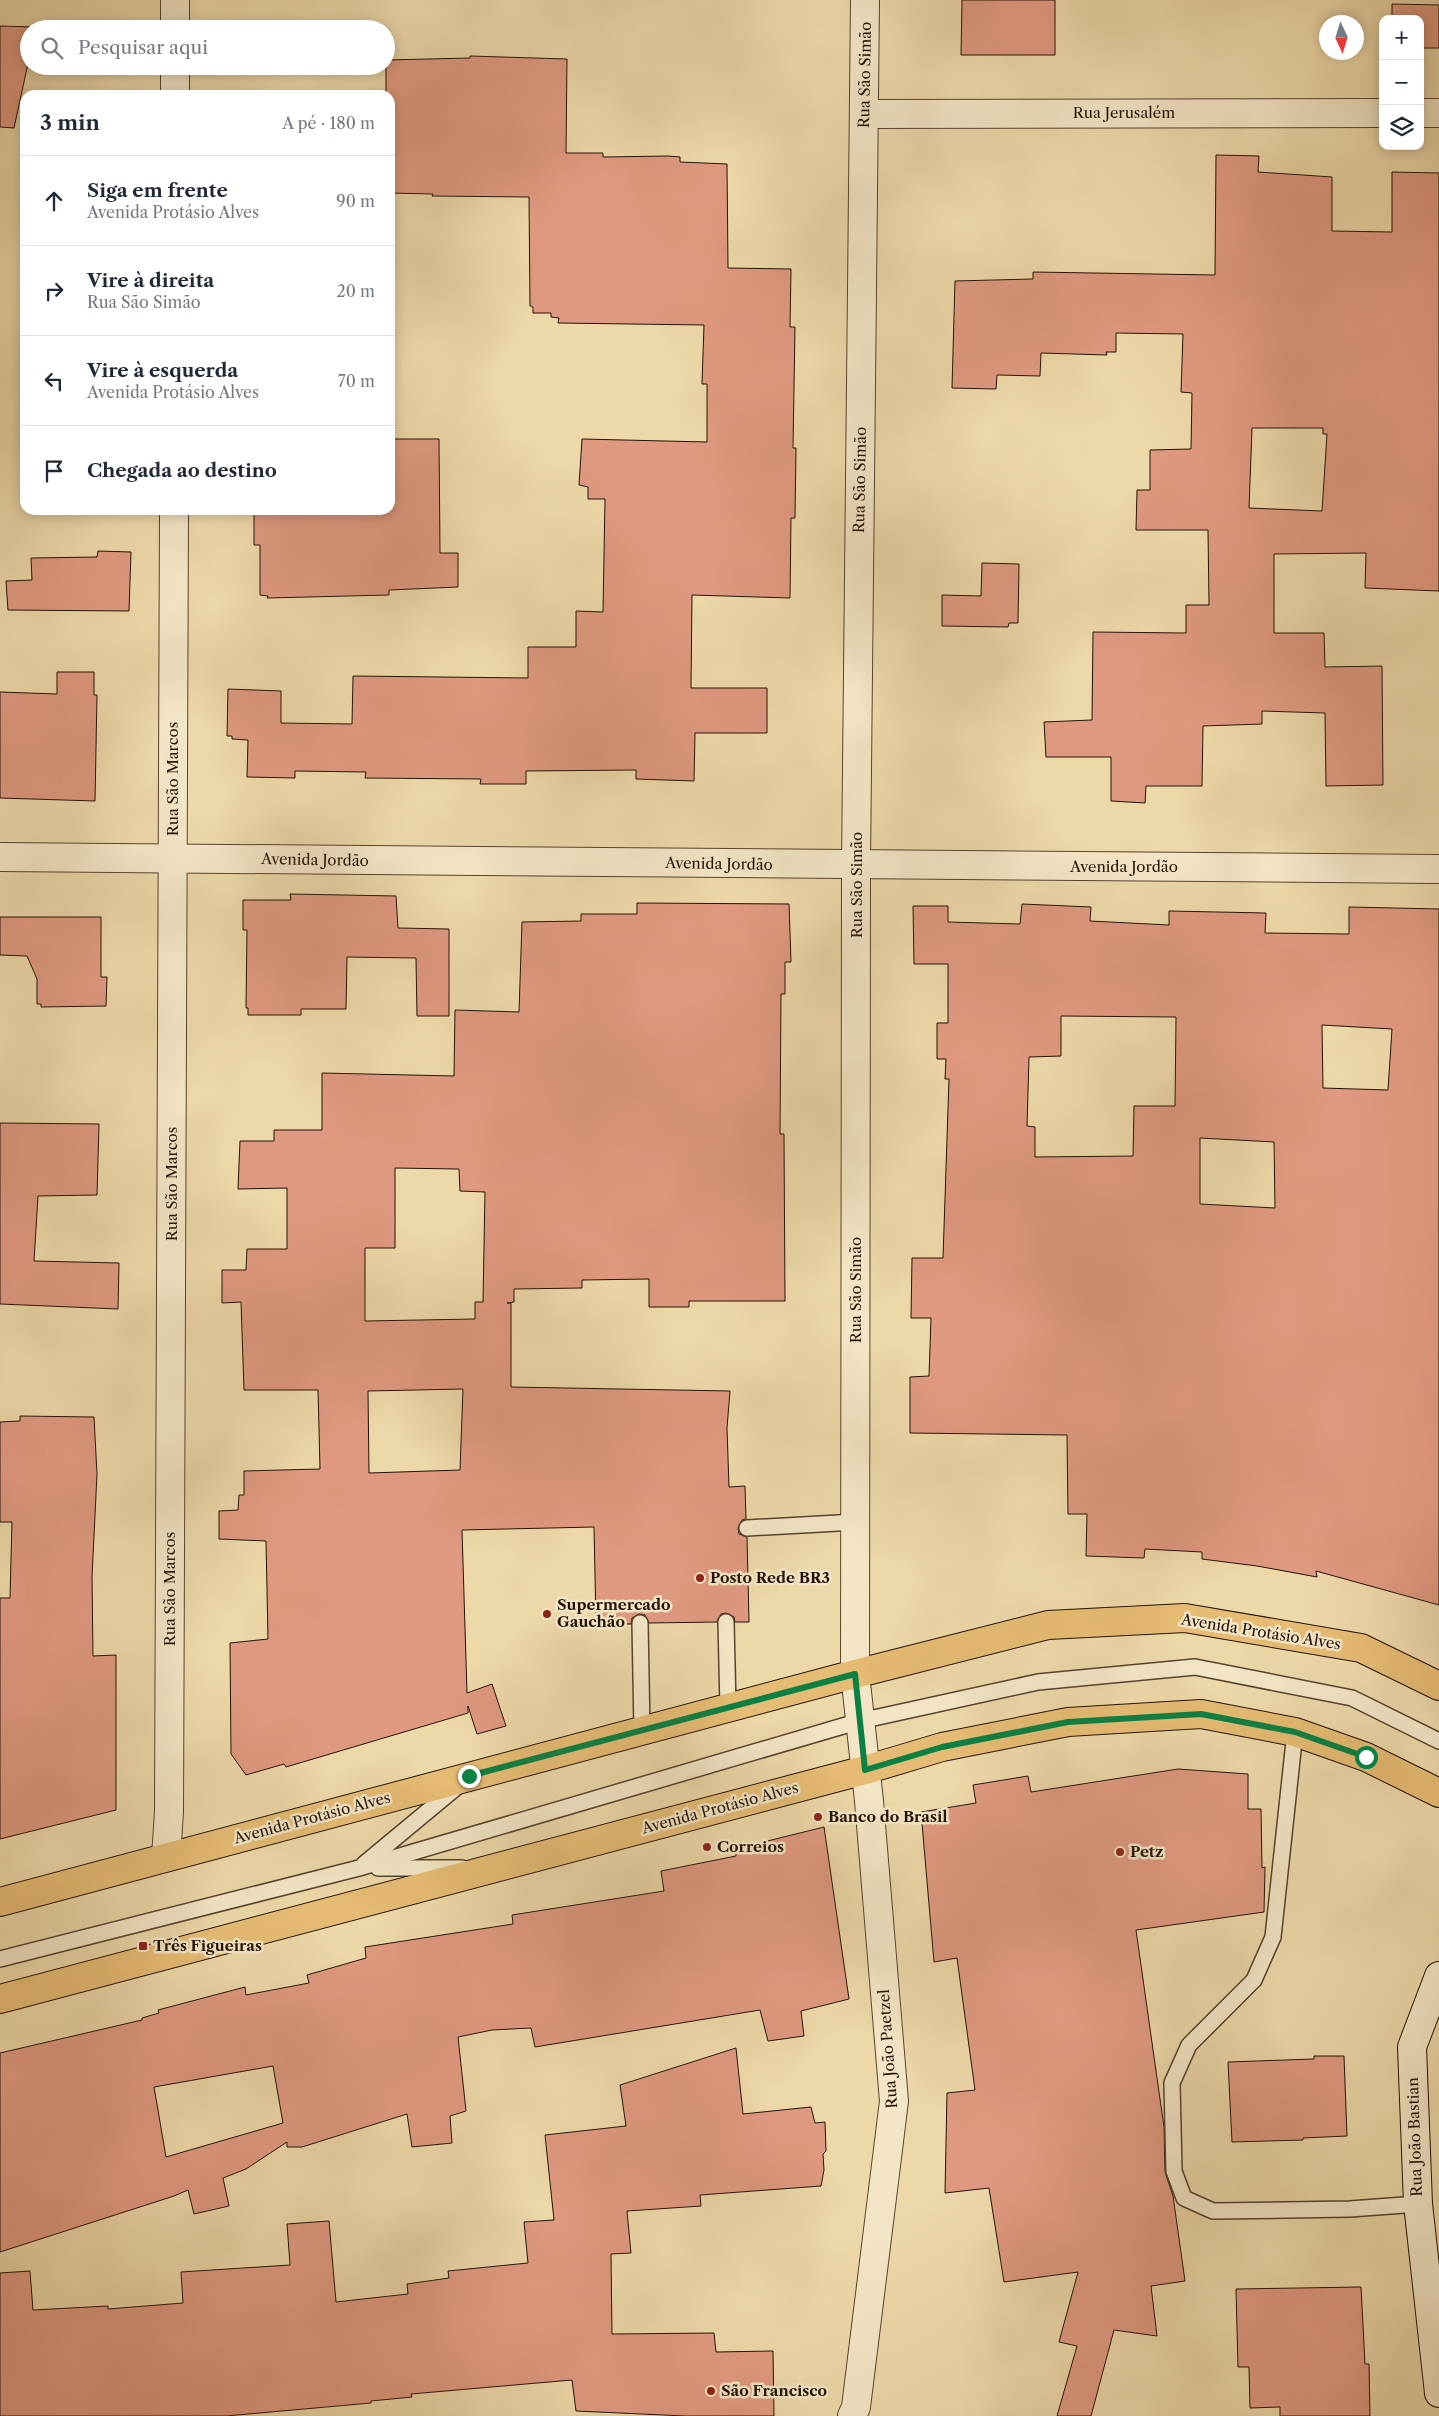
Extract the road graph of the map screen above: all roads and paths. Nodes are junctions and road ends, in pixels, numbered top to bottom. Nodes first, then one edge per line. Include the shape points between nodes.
1 (175, 0) edge
2 (865, 0) edge
3 (175, 20) edge
4 (175, 75) edge
5 (175, 90) edge
6 (1379, 113) edge
7 (1424, 113) edge
8 (1439, 113) edge
9 (864, 114) junction
10 (174, 515) edge
11 (0, 857) edge
12 (173, 859) junction
13 (856, 865) junction
14 (1439, 868) edge
15 (856, 1522) junction
16 (747, 1528) dead end
17 (726, 1622) dead end
18 (640, 1623) dead end
19 (855, 1674) junction
20 (1439, 1686) edge
21 (728, 1708) junction
22 (860, 1721) junction
23 (642, 1731) junction
24 (1295, 1732) junction
25 (1439, 1741) edge
26 (865, 1770) junction
27 (469, 1776) junction
28 (1439, 1793) edge
29 (166, 1857) junction
30 (359, 1868) junction
31 (492, 1868) junction
32 (0, 1902) edge
33 (0, 1959) edge
34 (1439, 1976) edge
35 (0, 1999) edge
36 (1418, 2204) junction
37 (1439, 2393) edge
38 (852, 2416) edge

1 - 3 street
2 - 9 street, Rua São Simão
4 - 5 street
6 - 9 street, Rua Jerusalém
7 - 8 street
9 - 13 street, Rua São Simão
10 - 12 street, Rua São Marcos
11 - 12 street, Avenida Jordão
12 - 13 street, Avenida Jordão
12 - 29 street, Rua São Marcos via 169,1812
13 - 14 street, Avenida Jordão
13 - 15 street, Rua São Simão
15 - 16 lane
15 - 19 street, Rua São Simão
17 - 21 lane
18 - 23 lane
19 - 20 main road, Avenida Protásio Alves via 1048,1625 1186,1618 1361,1648
19 - 21 main road, Avenida Protásio Alves
19 - 22 street, Rua São Simão
21 - 23 main road, Avenida Protásio Alves
22 - 25 lane via 1038,1682 1194,1668 1352,1698
22 - 26 street, Rua São Simão
22 - 30 lane
23 - 27 main road, Avenida Protásio Alves
24 - 26 main road, Avenida Protásio Alves via 1201,1714 1068,1722 942,1747
24 - 28 main road, Avenida Protásio Alves via 1366,1757
24 - 36 lane via 1273,1937 1254,1980 1189,2045 1172,2083 1174,2171 1184,2198 1213,2211 1350,2209
26 - 31 main road, Avenida Protásio Alves
26 - 38 street, Rua João Paetzel via 894,2101 856,2407
27 - 29 main road, Avenida Protásio Alves
27 - 30 lane
29 - 32 main road, Avenida Protásio Alves
30 - 31 lane
30 - 33 lane
31 - 35 main road, Avenida Protásio Alves
34 - 36 street, Rua João Bastian via 1412,2047
36 - 37 street, Rua João Bastian

